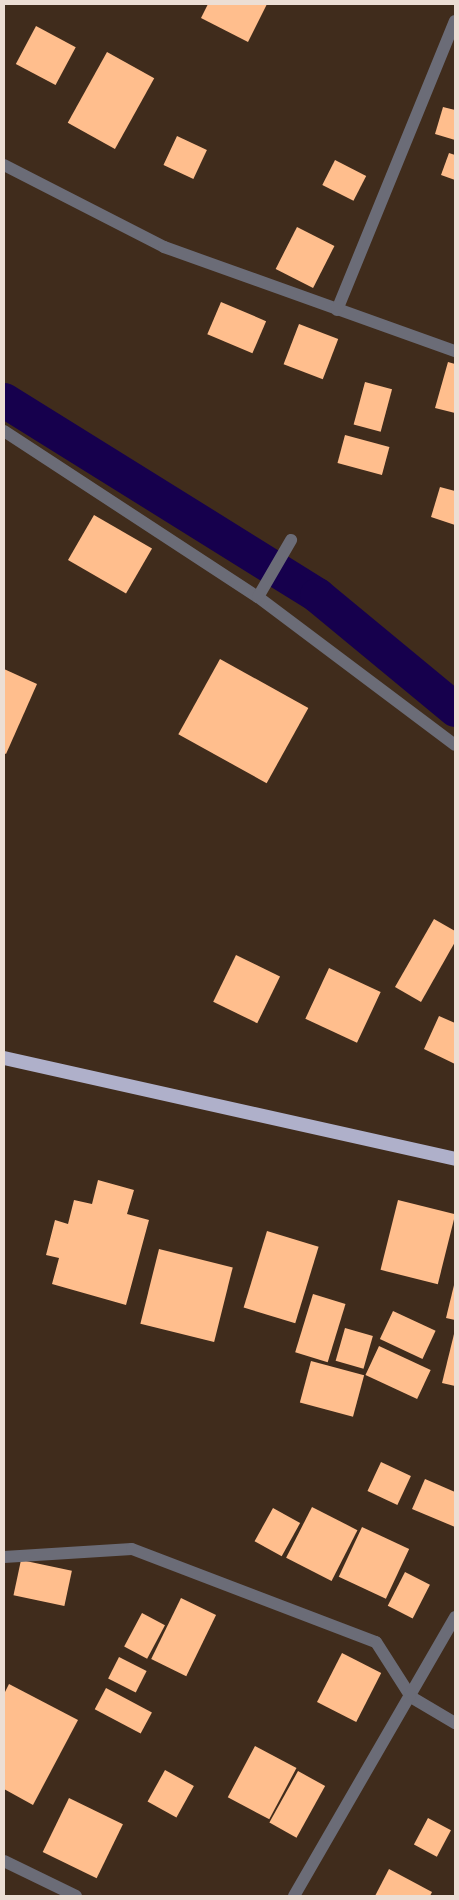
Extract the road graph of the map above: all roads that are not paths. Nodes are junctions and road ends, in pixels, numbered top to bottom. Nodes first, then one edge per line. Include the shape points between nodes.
1 (455, 21) edge
2 (4, 165) edge
3 (337, 310) junction
4 (455, 352) edge
5 (4, 431) edge
6 (290, 540) dead end
7 (258, 597) junction
8 (455, 745) edge
9 (4, 1058) edge
10 (455, 1159) edge
11 (4, 1557) edge
12 (455, 1617) edge
13 (412, 1697) junction
14 (455, 1723) edge
15 (4, 1861) edge
16 (76, 1896) edge
17 (294, 1896) edge

1 - 3 street
2 - 3 street via 164,247
3 - 4 street
5 - 7 street
6 - 7 street
7 - 8 street
9 - 10 highway
11 - 13 street via 132,1548 376,1642
12 - 13 street
13 - 14 street
13 - 17 street
15 - 16 street

